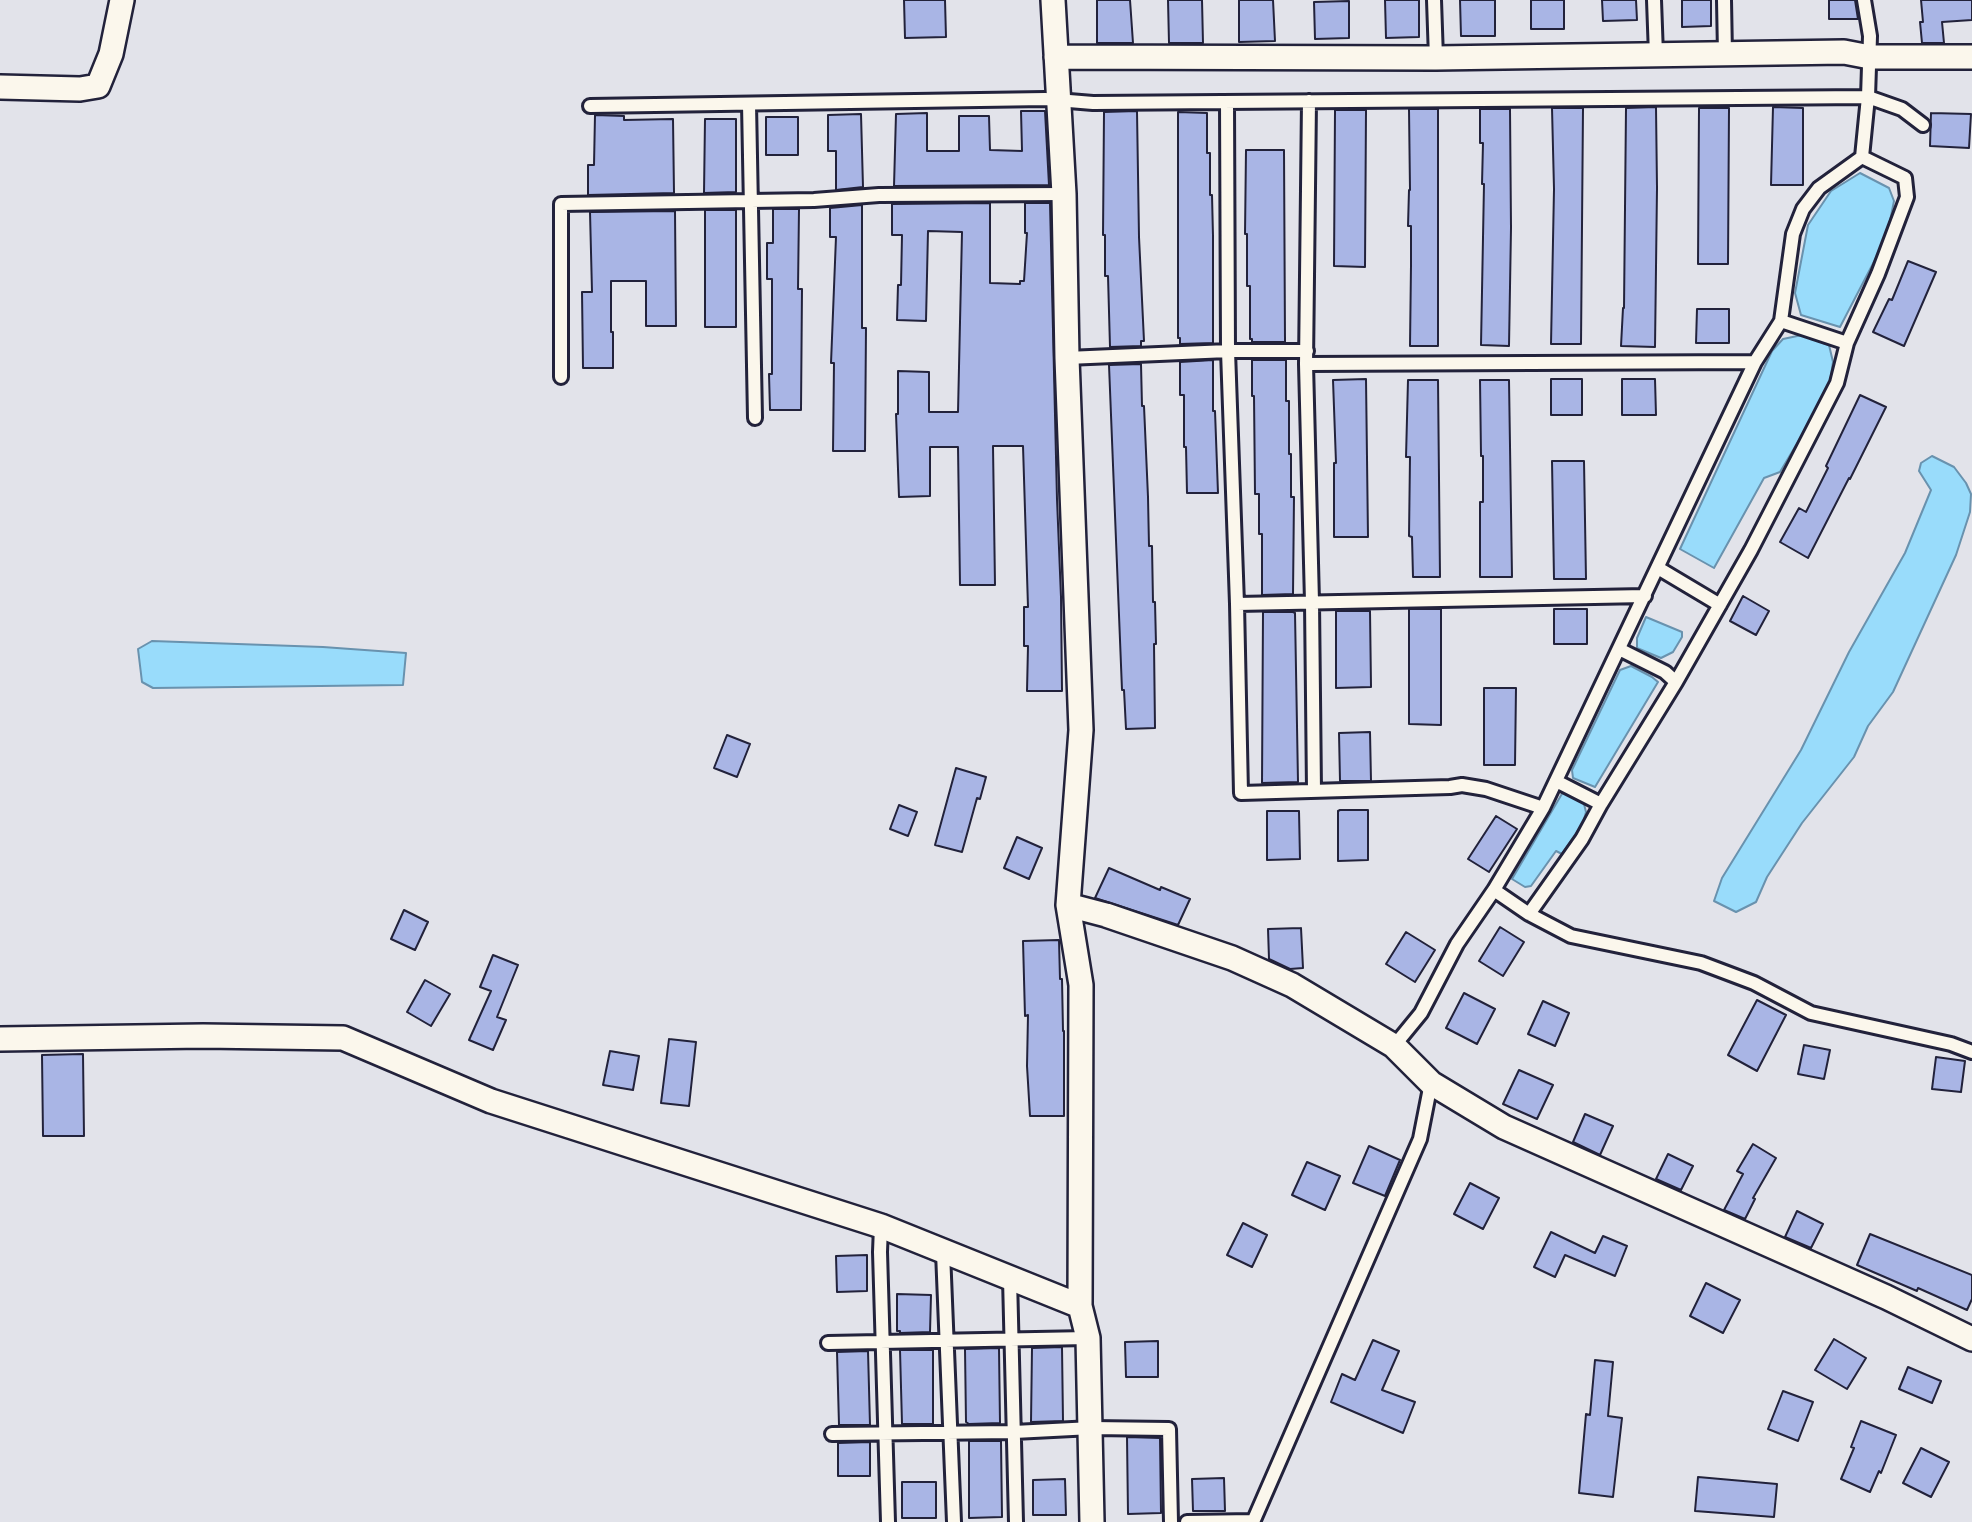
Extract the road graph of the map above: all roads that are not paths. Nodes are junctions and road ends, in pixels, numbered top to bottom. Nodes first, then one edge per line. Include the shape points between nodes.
1 (122, 0) edge
2 (1054, 0) edge
3 (1434, 0) edge
4 (1654, 0) edge
5 (1724, 0) edge
6 (1864, 0) edge
7 (1725, 54) junction
8 (1656, 55) junction
9 (1056, 57) junction
10 (1870, 57) junction
11 (1972, 57) edge
12 (1436, 58) junction
13 (0, 87) edge
14 (1868, 97) junction
15 (1060, 102) junction
16 (1227, 102) junction
17 (1308, 102) junction
18 (749, 104) junction
19 (590, 106) dead end
20 (1923, 125) dead end
21 (1861, 157) junction
22 (1064, 194) junction
23 (749, 201) junction
24 (1782, 321) junction
25 (1847, 343) junction
26 (1228, 351) junction
27 (1306, 357) junction
28 (1068, 358) junction
29 (1755, 362) junction
30 (561, 377) dead end
31 (755, 418) dead end
32 (1658, 568) junction
33 (1645, 596) junction
34 (1312, 602) junction
35 (1237, 604) junction
36 (1720, 605) junction
37 (1619, 649) junction
38 (1676, 682) junction
39 (1556, 781) junction
40 (1314, 792) junction
41 (1601, 804) junction
42 (1543, 808) junction
43 (1494, 890) junction
44 (1068, 905) junction
45 (1530, 914) junction
46 (0, 1039) edge
47 (1394, 1046) junction
48 (1972, 1052) edge
49 (1432, 1083) junction
50 (881, 1226) junction
51 (943, 1252) junction
52 (1010, 1278) junction
53 (1080, 1306) junction
54 (1088, 1338) junction
55 (1972, 1339) edge
56 (1012, 1340) junction
57 (947, 1341) junction
58 (882, 1342) junction
59 (828, 1343) dead end
60 (1091, 1428) junction
61 (1014, 1432) junction
62 (885, 1433) junction
63 (951, 1433) junction
64 (832, 1434) dead end
65 (888, 1522) edge
66 (954, 1522) edge
67 (1016, 1522) edge
68 (1092, 1522) edge
69 (1171, 1522) edge
70 (1187, 1522) edge
71 (1253, 1522) edge

1 - 13 street via 111,54 98,86
2 - 9 street
3 - 12 lane
4 - 8 lane
5 - 7 lane
6 - 10 lane
7 - 8 street
7 - 10 street via 1844,52
8 - 12 street
9 - 12 street
9 - 15 street
10 - 11 street
10 - 14 lane
14 - 17 lane
14 - 20 lane via 1902,109
14 - 21 lane
15 - 16 lane
15 - 18 lane
15 - 22 street
16 - 17 lane
16 - 26 lane
17 - 27 lane
18 - 19 lane
18 - 23 lane
21 - 24 lane via 1819,188 1803,209 1793,234
21 - 25 lane via 1905,178 1907,197
22 - 23 lane
22 - 28 street
23 - 30 lane via 561,204
23 - 31 lane
24 - 25 lane
24 - 29 lane
25 - 36 lane via 1837,383
26 - 27 lane
26 - 28 lane
26 - 35 lane
27 - 29 lane
27 - 34 lane
28 - 44 street via 1081,730
29 - 32 lane
32 - 33 lane
32 - 36 lane
33 - 34 lane
33 - 37 lane
34 - 35 lane
34 - 40 lane
35 - 40 lane via 1241,793
36 - 38 lane
37 - 38 lane
37 - 39 lane
38 - 41 lane
39 - 41 lane
39 - 42 lane
40 - 42 lane via 1462,785
41 - 45 lane
42 - 43 lane
43 - 45 lane
43 - 47 lane via 1457,944 1421,1013
44 - 47 street via 1232,958 1293,985
44 - 53 street via 1081,985
45 - 48 lane via 1571,936 1701,962 1754,982 1811,1013
46 - 50 street via 343,1038 491,1101
47 - 49 street
49 - 55 street via 1504,1127
49 - 71 lane via 1420,1139
50 - 51 street
50 - 58 lane
51 - 52 street
51 - 57 lane
52 - 53 street
52 - 56 lane
53 - 54 street
54 - 56 lane
54 - 60 street
56 - 57 lane
56 - 61 lane
57 - 58 lane
57 - 63 lane
58 - 59 lane
58 - 62 lane
60 - 61 lane
60 - 68 street
60 - 69 lane via 1169,1429
61 - 63 lane
61 - 67 lane
62 - 63 lane
62 - 64 lane
62 - 65 lane
63 - 66 lane
70 - 71 lane

